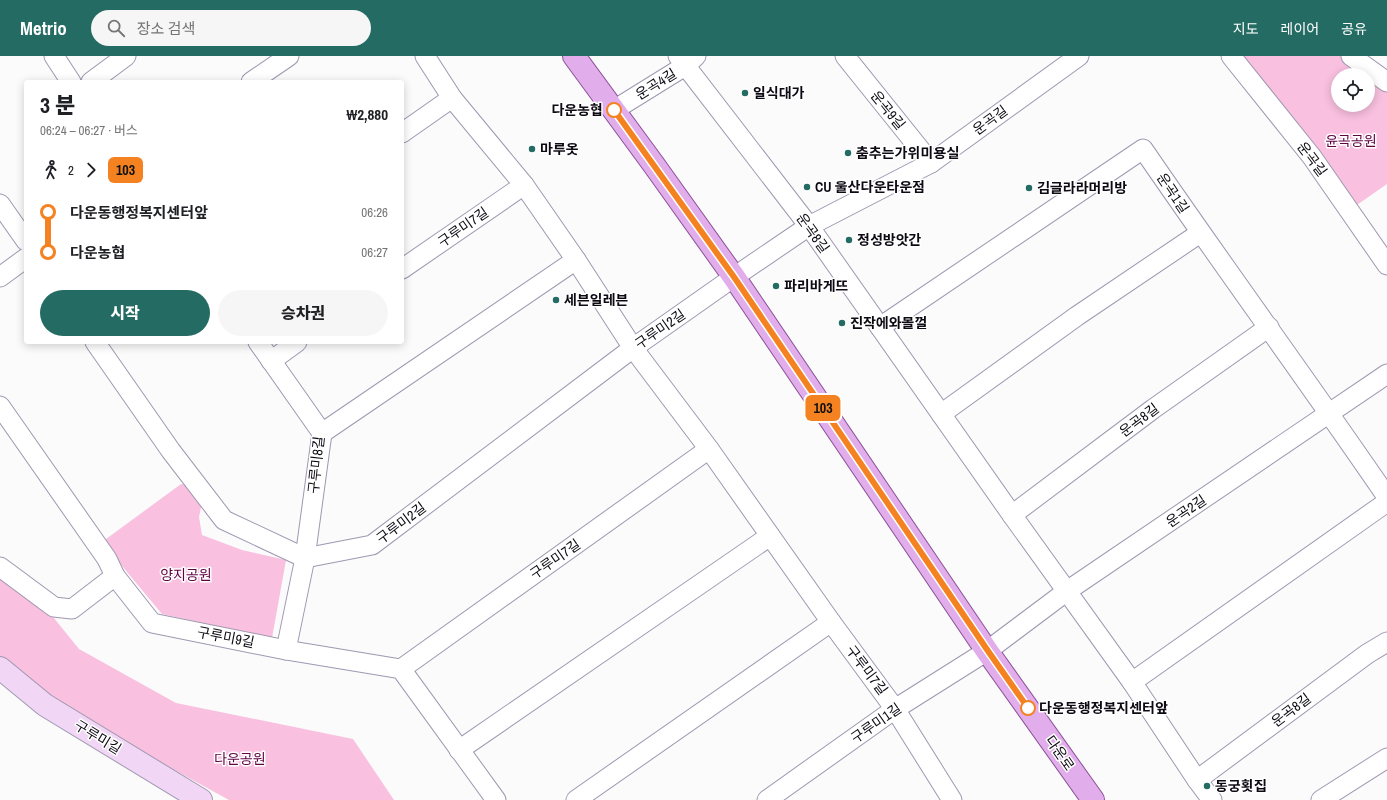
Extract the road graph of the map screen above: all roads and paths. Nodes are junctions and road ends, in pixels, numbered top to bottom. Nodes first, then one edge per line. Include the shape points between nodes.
1 (54, 56) edge
2 (126, 56) edge
3 (289, 56) edge
4 (425, 56) edge
5 (574, 56) edge
6 (1079, 56) edge
7 (1231, 56) edge
8 (1351, 56) edge
9 (851, 58) edge
10 (687, 59) edge
11 (70, 80) edge
12 (94, 80) edge
13 (254, 80) edge
14 (1387, 82) edge
15 (452, 98) junction
16 (614, 110) junction
17 (404, 132) edge
18 (931, 163) junction
19 (524, 185) junction
20 (0, 204) edge
21 (809, 226) junction
22 (1200, 233) junction
23 (24, 239) edge
24 (24, 259) edge
25 (576, 260) junction
26 (1387, 265) edge
27 (404, 268) edge
28 (0, 277) edge
29 (734, 277) junction
30 (880, 327) junction
31 (1269, 327) junction
32 (96, 344) edge
33 (259, 344) edge
34 (294, 344) edge
35 (632, 348) junction
36 (270, 360) junction
37 (1387, 374) edge
38 (0, 406) edge
39 (1330, 413) junction
40 (941, 414) junction
41 (322, 433) junction
42 (709, 449) junction
43 (1387, 497) edge
44 (1387, 502) edge
45 (1012, 515) junction
46 (770, 536) junction
47 (305, 558) junction
48 (0, 567) edge
49 (115, 576) junction
50 (1067, 591) junction
51 (831, 622) junction
52 (1387, 642) edge
53 (286, 650) junction
54 (988, 651) junction
55 (0, 668) edge
56 (401, 669) junction
57 (1132, 682) junction
58 (895, 709) junction
59 (459, 750) junction
60 (1387, 758) edge
61 (1197, 780) junction
62 (201, 800) edge
63 (496, 800) edge
64 (576, 800) edge
65 (766, 800) edge
66 (952, 800) edge
67 (1093, 800) edge
68 (1212, 800) edge
69 (1321, 800) edge

1 - 11 street
2 - 12 street
3 - 13 street
4 - 15 street, 구루미7길
5 - 16 main road, 다운로
6 - 18 street, 운곡길
7 - 26 street, 운곡길 via 1312,157
8 - 14 street
9 - 18 street, 운곡9길
10 - 16 street, 운곡4길
10 - 21 street, 운곡8길
15 - 17 street
15 - 19 street, 구루미7길
16 - 29 main road, 다운로
18 - 21 street, 운곡길
19 - 25 street, 구루미7길
19 - 27 street, 구루미7길
20 - 23 street
21 - 29 street, 운곡길
21 - 30 street, 운곡8길
22 - 30 street, 운곡1길 via 1143,149
22 - 31 street, 운곡1길
22 - 40 street via 1077,316
24 - 28 street
25 - 35 street, 구루미7길
25 - 41 street
29 - 35 street, 구루미2길
29 - 54 main road, 다운로
30 - 40 street, 운곡8길
31 - 39 street, 운곡1길
31 - 45 street, 운곡8길 via 1153,409
32 - 47 street via 171,451 224,520
33 - 36 street, 구루미8길
34 - 36 street
35 - 42 street, 구루미7길
35 - 47 street, 구루미2길 via 372,544
36 - 41 street, 구루미8길
37 - 39 street, 운곡2길
38 - 49 street, 구루미9길 via 106,559
39 - 43 street, 운곡1길
39 - 50 street, 운곡2길
40 - 45 street, 운곡8길
41 - 47 street, 구루미8길
42 - 46 street, 구루미7길
42 - 56 street, 구루미7길
44 - 57 street
45 - 50 street, 운곡8길
46 - 51 street, 구루미7길
46 - 59 street
47 - 53 street, 구루미8길
48 - 49 street via 54,607 72,609
49 - 53 street, 구루미9길 via 152,623
50 - 54 street, 운곡2길
50 - 57 street, 운곡8길
51 - 58 street, 구루미7길
51 - 64 street
52 - 61 street, 운곡8길 via 1367,654
53 - 56 street, 구루미9길
54 - 58 street, 구루미1길
54 - 67 main road, 다운로
55 - 62 street, 구루미길 via 45,705
56 - 59 street
57 - 61 street, 운곡8길
58 - 65 street, 구루미1길
58 - 66 street, 구루미7길
59 - 63 street
60 - 69 street
61 - 68 street, 운곡8길

